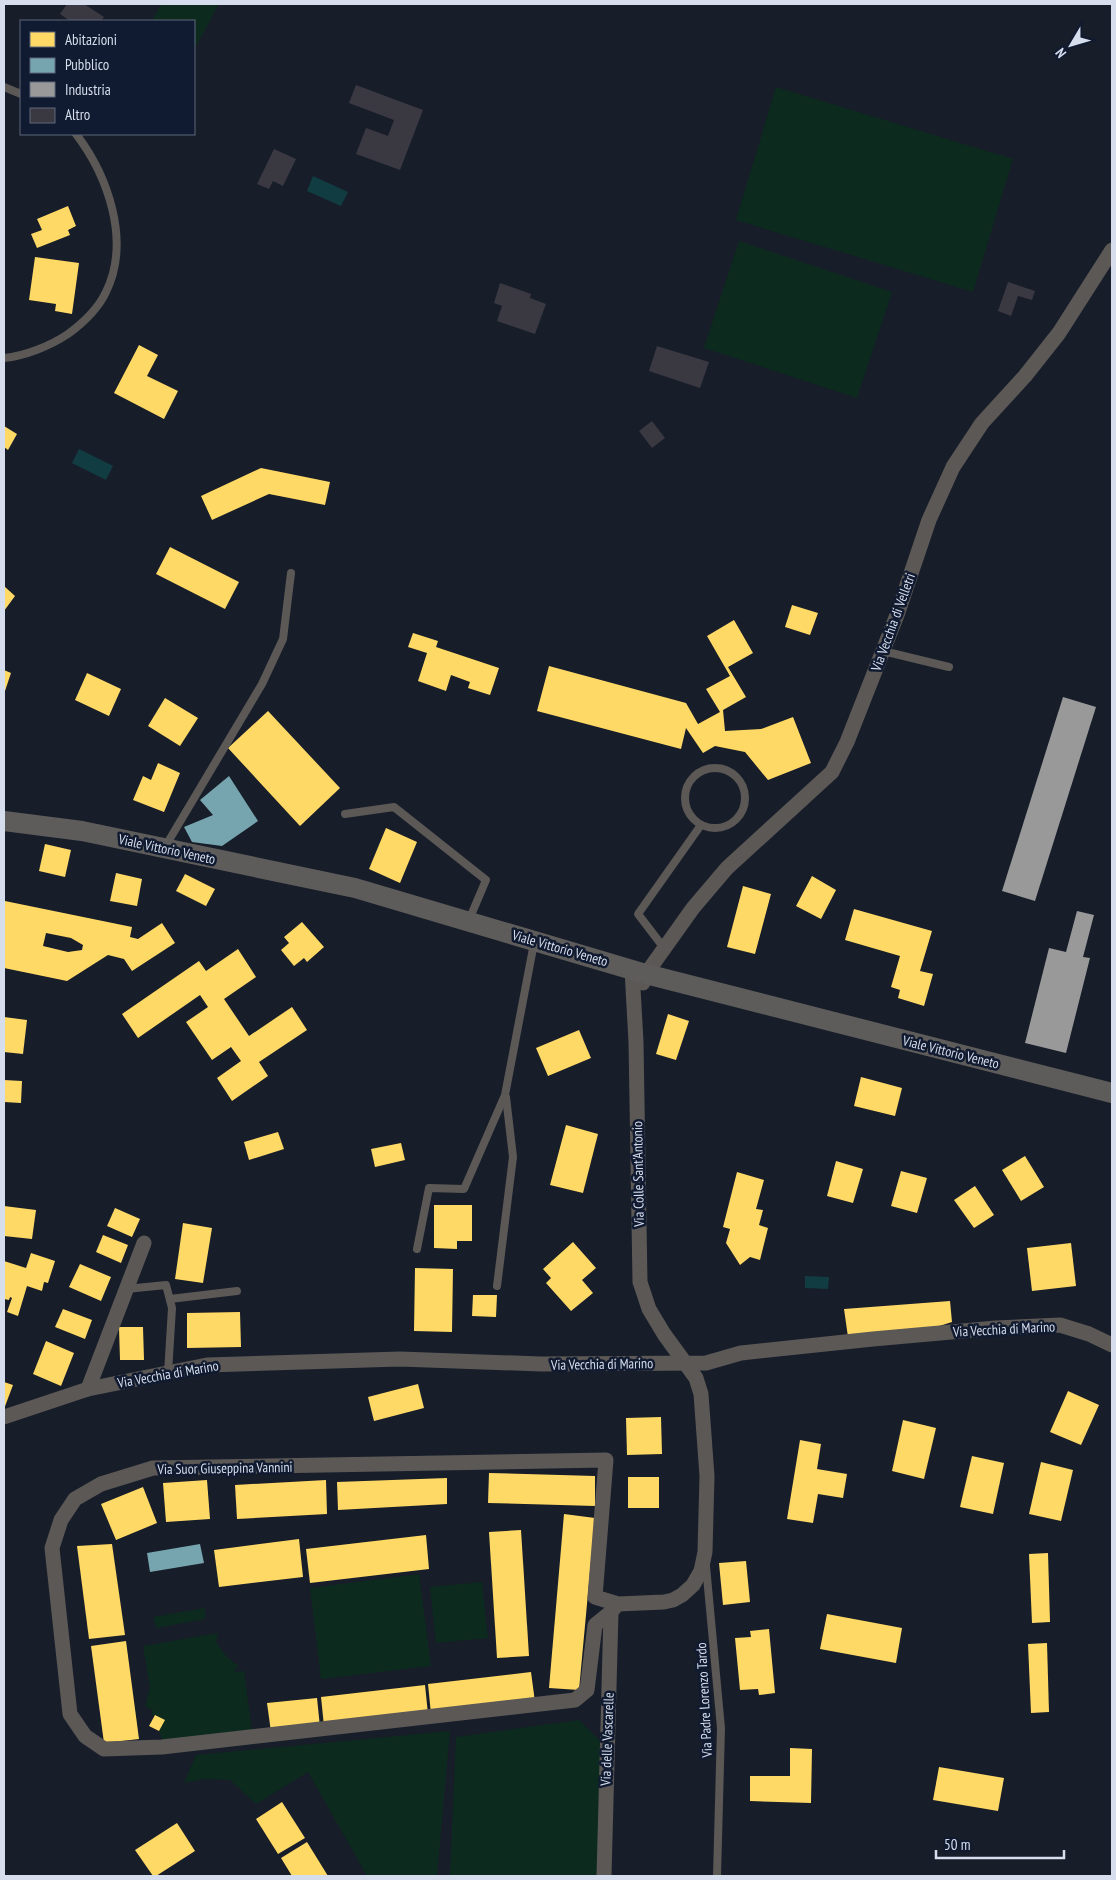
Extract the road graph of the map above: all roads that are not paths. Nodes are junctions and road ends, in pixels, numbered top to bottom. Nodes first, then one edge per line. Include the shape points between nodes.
1 (4, 87) edge
2 (20, 94) edge
3 (77, 135) edge
4 (1112, 250) edge
5 (4, 358) edge
6 (291, 573) dead end
7 (883, 651) junction
8 (948, 667) dead end
9 (345, 814) dead end
10 (4, 821) edge
11 (701, 825) junction
12 (164, 848) junction
13 (469, 922) junction
14 (534, 941) junction
15 (664, 948) junction
16 (639, 972) junction
17 (1112, 1093) edge
18 (505, 1094) junction
19 (144, 1243) dead end
20 (417, 1249) dead end
21 (497, 1286) dead end
22 (126, 1289) junction
23 (237, 1291) dead end
24 (170, 1299) junction
25 (1112, 1345) edge
26 (685, 1362) junction
27 (168, 1373) junction
28 (88, 1389) junction
29 (4, 1417) edge
30 (705, 1552) junction
31 (614, 1608) junction
32 (604, 1876) edge
33 (717, 1876) edge

1 - 2 lane
3 - 5 lane via 105,185 114,219 115,254 106,292 94,311 62,338
4 - 7 street, Via Vecchia di Velletri via 1059,333 982,423 953,467 929,520
6 - 12 lane via 283,639 262,684
7 - 8 lane
7 - 15 street, Via Vecchia di Velletri via 832,772 727,868
9 - 13 lane via 394,807 486,880
10 - 12 main road, Viale Vittorio Veneto
11 - 11 lane via 710,828 729,825 742,811 745,801 740,782 725,770 715,768 701,772 685,791 687,811
11 - 15 lane via 638,914
12 - 13 main road, Viale Vittorio Veneto via 355,888
13 - 14 main road, Viale Vittorio Veneto
14 - 16 main road, Viale Vittorio Veneto
14 - 18 lane
15 - 16 street, Via Vecchia di Velletri
16 - 17 main road, Viale Vittorio Veneto
16 - 26 street, Via Colle Sant'Antonio via 634,1010 640,1282 658,1326
18 - 20 lane via 464,1189 429,1188
18 - 21 lane via 513,1157
19 - 22 street
22 - 24 lane via 166,1285
22 - 28 street
23 - 24 lane
24 - 27 lane
25 - 26 street, Via Vecchia di Marino via 1060,1325 873,1339 741,1353 706,1363
26 - 27 street, Via Vecchia di Marino via 541,1364 400,1359 207,1365
26 - 30 street, Via Suor Giuseppina Vannini via 702,1394 707,1476
27 - 28 street, Via Vecchia di Marino
28 - 29 street, Via Vecchia di Marino
30 - 31 street, Via Suor Giuseppina Vannini via 693,1585 682,1595 664,1602
30 - 33 lane, Via Padre Lorenzo Tardo via 721,1728
31 - 31 street, Via Suor Giuseppina Vannini via 595,1597 606,1460 153,1468 101,1484 75,1499 61,1520 52,1548 66,1643 70,1714 85,1736 104,1749 162,1747 575,1700 587,1690 596,1625
31 - 32 street, Via delle Vascarelle

